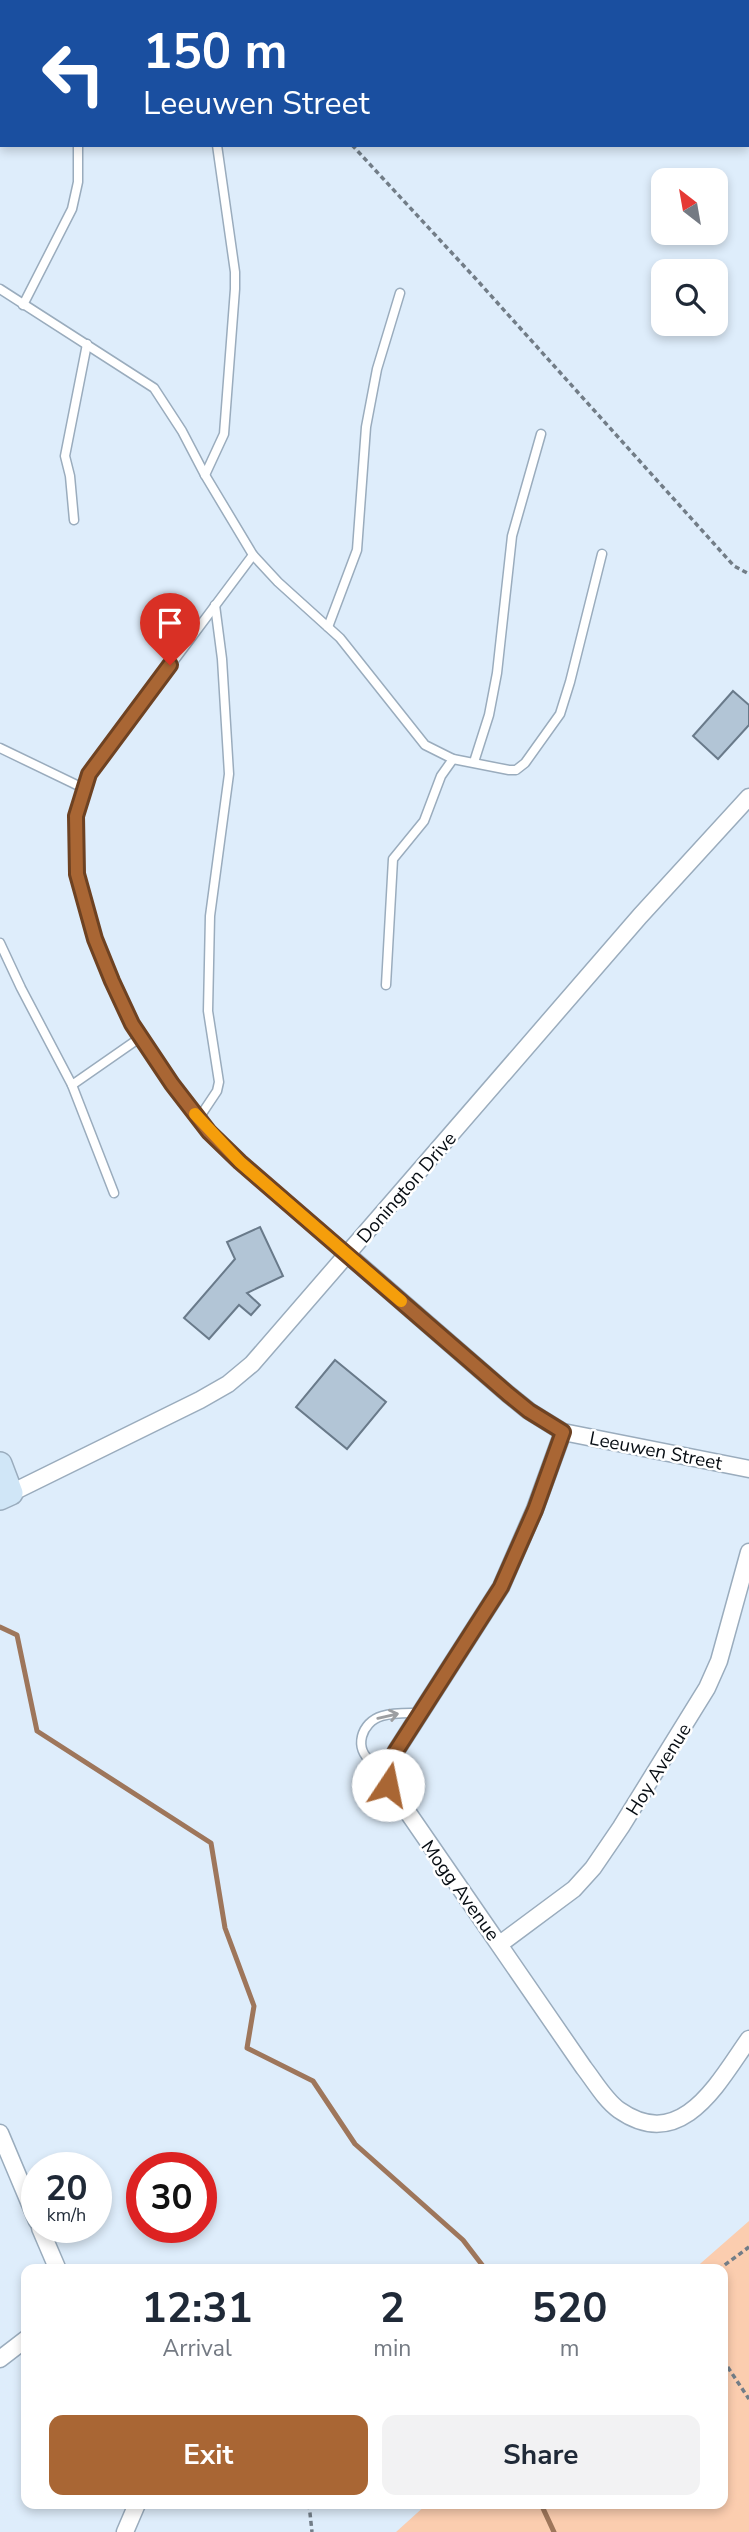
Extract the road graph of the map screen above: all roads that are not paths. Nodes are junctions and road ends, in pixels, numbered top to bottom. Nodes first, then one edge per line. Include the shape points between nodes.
1 (78, 147) edge
2 (217, 147) edge
3 (0, 289) edge
4 (400, 293) dead end
5 (23, 305) junction
6 (87, 344) junction
7 (541, 434) dead end
8 (205, 475) junction
9 (74, 520) dead end
10 (602, 554) dead end
11 (253, 555) junction
12 (215, 605) junction
13 (328, 627) junction
14 (0, 748) edge
15 (453, 759) junction
16 (474, 762) junction
17 (83, 788) junction
18 (749, 797) edge
19 (0, 943) edge
20 (386, 985) dead end
21 (141, 1037) junction
22 (72, 1085) junction
23 (199, 1118) junction
24 (114, 1193) dead end
25 (348, 1255) junction
26 (563, 1432) junction
27 (0, 1464) edge
28 (749, 1469) edge
29 (6, 1496) edge
30 (749, 1552) edge
31 (421, 1713) junction
32 (387, 1770) junction
33 (500, 1944) junction
34 (749, 2039) edge
35 (0, 2133) edge
36 (21, 2183) edge
37 (46, 2243) edge
38 (55, 2264) edge
39 (21, 2343) edge
40 (0, 2359) edge
41 (135, 2509) edge
42 (125, 2532) edge

1 - 5 lane via 72,209
2 - 8 lane via 235,289 224,434
3 - 5 lane
4 - 13 lane via 377,369 366,427 357,550
5 - 6 lane
6 - 8 lane via 154,388
6 - 9 lane via 65,456
7 - 16 lane via 512,536 497,673
8 - 11 lane
10 - 16 lane via 560,714 519,768
11 - 12 lane, Leeuwen Street
11 - 13 lane
12 - 17 lane, Leeuwen Street via 95,765
12 - 23 lane via 229,785 210,916 208,1012 219,1082
13 - 15 lane via 371,674 420,740
14 - 17 lane
15 - 16 lane
15 - 20 lane via 441,776 424,821 392,863
17 - 21 lane, Leeuwen Street via 75,831 77,874 95,939
18 - 25 street, Donington Drive via 631,926
19 - 22 lane
21 - 22 lane
21 - 23 lane, Leeuwen Street
22 - 24 lane
23 - 25 lane, Leeuwen Street via 240,1162
25 - 26 street, Leeuwen Street via 518,1402
25 - 29 street, Donington Drive via 262,1354 228,1384
26 - 28 street, Leeuwen Street
26 - 31 street via 501,1587
27 - 29 street
30 - 33 street, Hoy Avenue via 708,1688 628,1816 574,1889
31 - 32 street
32 -> 31 lane via 370,1761 362,1750 361,1733 380,1717
32 - 33 street, Mogg Avenue via 392,1793
33 - 34 street, Mogg Avenue via 610,2102 641,2120 663,2122 692,2112
35 - 36 street
37 - 38 street
39 - 40 street
41 - 42 street

